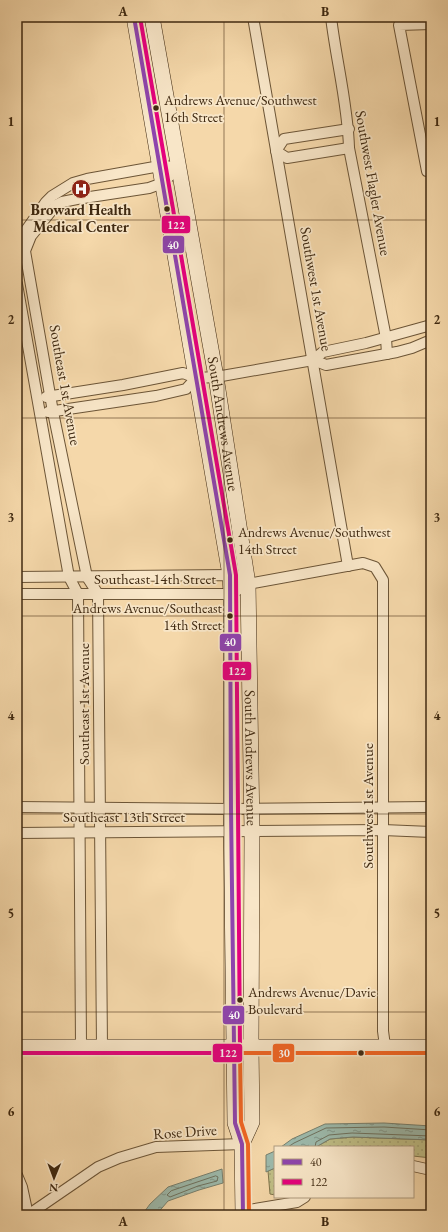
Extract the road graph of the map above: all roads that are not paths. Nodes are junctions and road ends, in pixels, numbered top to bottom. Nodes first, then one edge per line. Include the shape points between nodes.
1 (134, 17) edge
2 (152, 17) edge
3 (253, 17) edge
4 (331, 17) edge
5 (431, 24) edge
6 (349, 129) junction
7 (349, 148) junction
8 (276, 151) junction
9 (160, 166) junction
10 (178, 167) junction
11 (429, 171) edge
12 (163, 183) junction
13 (21, 249) edge
14 (17, 284) edge
15 (431, 325) edge
16 (386, 338) junction
17 (431, 340) edge
18 (387, 354) junction
19 (313, 360) junction
20 (216, 377) junction
21 (196, 378) junction
22 (123, 385) junction
23 (51, 396) junction
24 (38, 398) junction
25 (126, 400) junction
26 (54, 412) junction
27 (40, 414) junction
28 (68, 483) junction
29 (54, 485) junction
30 (348, 566) junction
31 (230, 575) junction
32 (69, 577) junction
33 (87, 577) junction
34 (17, 578) edge
35 (248, 584) junction
36 (17, 594) edge
37 (78, 594) junction
38 (98, 594) junction
39 (231, 594) junction
40 (17, 807) edge
41 (80, 807) junction
42 (99, 807) junction
43 (431, 807) edge
44 (383, 808) junction
45 (231, 809) junction
46 (251, 809) junction
47 (383, 830) junction
48 (252, 831) junction
49 (231, 832) junction
50 (431, 832) edge
51 (17, 833) edge
52 (80, 833) junction
53 (100, 833) junction
54 (385, 1046) junction
55 (17, 1047) edge
56 (80, 1047) junction
57 (102, 1047) junction
58 (234, 1047) junction
59 (251, 1047) junction
60 (431, 1047) edge
61 (242, 1144) junction
62 (414, 1166) edge
63 (431, 1170) edge
64 (17, 1175) edge
65 (303, 1198) edge
66 (243, 1213) edge
67 (28, 1215) edge

1 - 9 main road, South Andrews Avenue
2 - 10 main road, South Andrews Avenue
3 - 8 street, Southwest 1st Avenue
4 - 6 street, Southwest Flagler Avenue
5 - 11 street via 399,24
6 - 7 street, Southwest Flagler Avenue
6 - 8 street via 284,139
7 - 8 street via 287,158
7 - 16 street, Southwest Flagler Avenue
8 - 19 street, Southwest 1st Avenue
9 - 10 street
9 - 12 main road, South Andrews Avenue
9 - 13 street via 87,179 64,188 46,202 22,236
10 - 12 street
10 - 20 main road, South Andrews Avenue
12 - 13 street via 149,188 62,202 49,213
12 - 21 main road, South Andrews Avenue
13 - 23 street, Southeast 1st Avenue
14 - 24 street, Southeast 1st Avenue
15 - 16 street
16 - 18 street, Southwest Flagler Avenue
16 - 19 street via 323,352
17 - 18 street
18 - 19 street via 326,365
19 - 20 street
19 - 30 street, Southwest 1st Avenue
20 - 21 street
20 - 35 main road, South Andrews Avenue
21 - 22 street via 184,373
21 - 25 street via 186,390
21 - 31 main road, South Andrews Avenue
22 - 23 street
22 - 25 street
23 - 24 street
23 - 26 street, Southeast 1st Avenue
24 - 27 street, Southeast 1st Avenue
25 - 26 street
26 - 27 street
26 - 28 street, Southeast 1st Avenue
27 - 29 street, Southeast 1st Avenue
28 - 29 street
28 - 33 street, Southeast 1st Avenue
29 - 32 street, Southeast 1st Avenue
30 - 35 street
30 - 44 street, Southwest 1st Avenue via 363,564 375,567 383,580
31 - 33 street, Southeast 14th Street
31 - 35 street, Southeast 14th Street
31 - 39 main road, South Andrews Avenue
32 - 33 street, Southeast 14th Street
32 - 34 street, Southeast 14th Street
32 - 37 street, Southeast 1st Avenue
33 - 38 street, Southeast 1st Avenue
35 - 39 street, Southeast 14th Street
35 - 46 main road, South Andrews Avenue
36 - 37 street, Southeast 14th Street
37 - 38 street, Southeast 14th Street
37 - 41 street, Southeast 1st Avenue
38 - 39 street, Southeast 14th Street
38 - 42 street, Southeast 1st Avenue
39 - 45 main road, South Andrews Avenue
40 - 41 street, Southeast 13th Street
41 - 42 street, Southeast 13th Street
41 - 52 street, Southeast 1st Avenue
42 - 45 street, Southeast 13th Street
42 - 53 street, Southeast 1st Avenue
43 - 44 street, Southeast 13th Street
44 - 46 street, Southeast 13th Street
44 - 47 street, Southwest 1st Avenue
45 - 46 street, Southeast 13th Street
45 - 49 main road, South Andrews Avenue
46 - 48 main road, South Andrews Avenue
47 - 48 street, Southeast 13th Street
47 - 50 street, Southeast 13th Street
47 - 54 street, Southwest 1st Avenue
48 - 49 street, Southeast 13th Street
48 - 59 main road, South Andrews Avenue
49 - 53 street, Southeast 13th Street
49 - 58 main road, South Andrews Avenue
51 - 52 street, Southeast 13th Street
52 - 53 street, Southeast 13th Street
52 - 56 street, Southeast 1st Avenue
53 - 57 street, Southeast 1st Avenue
54 - 59 main road
54 - 60 main road
55 - 56 main road
56 - 57 main road
57 - 58 main road
58 - 59 main road
58 - 61 main road, South Andrews Avenue via 235,1123
59 - 61 main road, South Andrews Avenue via 252,1122
61 - 66 main road, South Andrews Avenue
61 - 67 street, Rose Drive via 156,1147 119,1158 98,1167
62 - 63 street
64 - 67 street
65 - 66 street via 297,1202

